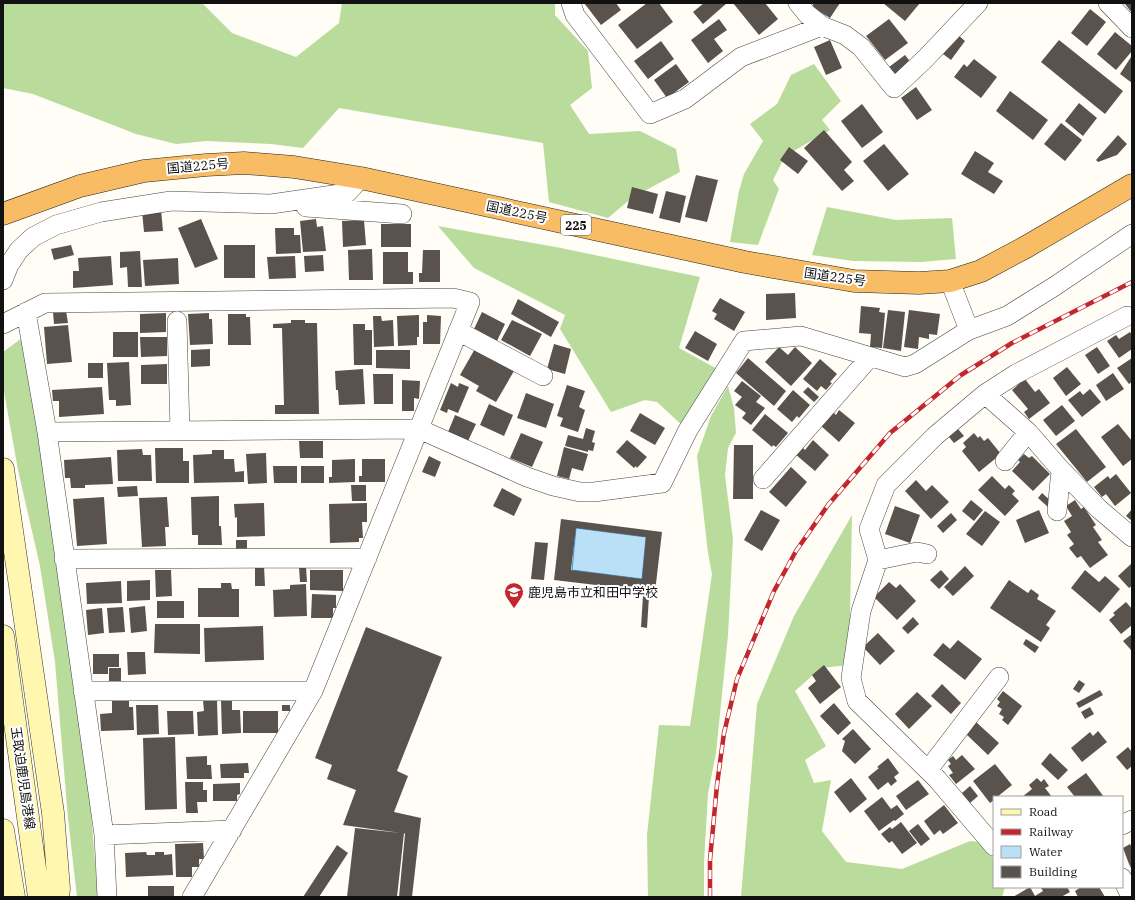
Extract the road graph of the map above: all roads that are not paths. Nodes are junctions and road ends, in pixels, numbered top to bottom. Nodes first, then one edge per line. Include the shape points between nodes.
1 (570, 3) edge
2 (798, 3) edge
3 (978, 3) edge
4 (1108, 3) edge
5 (822, 26) junction
6 (1132, 28) edge
7 (361, 178) junction
8 (1132, 185) edge
9 (271, 204) junction
10 (3, 214) edge
11 (402, 214) dead end
12 (1132, 234) edge
13 (3, 280) edge
14 (950, 281) junction
15 (26, 312) junction
16 (1127, 316) edge
17 (177, 321) dead end
18 (3, 324) edge
19 (969, 330) junction
20 (458, 331) junction
21 (870, 357) junction
22 (543, 376) dead end
23 (985, 394) junction
24 (419, 429) junction
25 (180, 431) junction
26 (47, 432) junction
27 (1028, 432) junction
28 (1006, 461) dead end
29 (3, 469) edge
30 (1061, 470) junction
31 (763, 479) dead end
32 (1057, 511) dead end
33 (1132, 537) edge
34 (927, 554) dead end
35 (64, 558) junction
36 (367, 558) junction
37 (878, 560) junction
38 (3, 636) edge
39 (999, 677) dead end
40 (83, 691) junction
41 (313, 691) junction
42 (928, 770) junction
43 (1132, 820) edge
44 (1123, 824) edge
45 (3, 830) edge
46 (232, 830) junction
47 (104, 835) junction
48 (993, 845) edge
49 (1123, 880) edge
50 (14, 897) edge
51 (39, 897) edge
52 (58, 897) edge
53 (107, 897) edge
54 (192, 897) edge
55 (1131, 897) edge

1 - 5 street via 576,15 650,114 685,99 741,57
2 - 5 street
3 - 5 street via 926,59 894,88 861,47 845,35
4 - 6 street
7 - 9 street via 346,193
7 - 10 highway, 国道225号 / 225 via 294,167 244,163 144,171 80,186
7 - 14 highway, 国道225号 / 225 via 745,262 838,279 898,283
8 - 14 highway, 国道225号 / 225 via 981,271
9 - 11 street
9 - 13 street via 170,201 101,212 56,225 33,237 19,250
12 - 19 street via 1007,316
14 - 19 street
15 - 18 street
15 - 20 street via 45,303 453,298 470,302
15 - 26 street
16 - 23 street via 1016,374
17 - 25 street
19 - 21 street via 915,364 905,367
20 - 22 street
20 - 24 street
21 - 24 street via 801,336 744,341 688,430 662,483 580,492 527,477
21 - 31 street
23 - 27 street
23 - 37 street via 935,436 886,485 869,529
24 - 25 street
24 - 36 street
25 - 26 street
26 - 35 street
27 - 28 street
27 - 30 street
29 - 52 main road via 53,813
30 - 32 street
30 - 33 street via 1099,509
34 - 37 street via 917,552
35 - 36 street
35 - 40 street
36 - 41 street
37 - 42 street via 861,611 851,678 857,700
38 - 51 main road, 玉取迫鹿児島港線
39 - 42 street
40 - 41 street
40 - 47 street
41 - 46 street
42 - 48 street
43 - 44 street
45 - 50 main road, 玉取迫鹿児島港線
46 - 47 street
46 - 54 street
47 - 53 street
49 - 55 street

